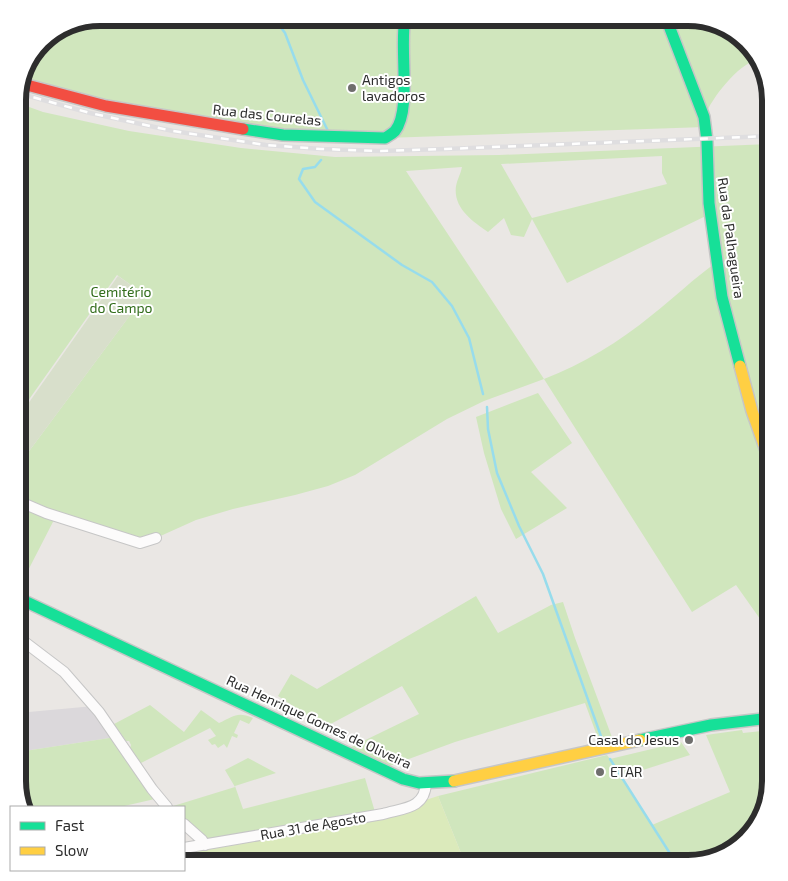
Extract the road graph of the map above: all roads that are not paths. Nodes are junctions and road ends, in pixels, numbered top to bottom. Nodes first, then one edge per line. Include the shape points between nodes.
1 (404, 26) edge
2 (669, 26) edge
3 (28, 85) edge
4 (762, 439) edge
5 (26, 504) edge
6 (156, 538) dead end
7 (26, 602) edge
8 (26, 643) edge
9 (762, 719) edge
10 (426, 783) junction
11 (166, 806) edge
12 (185, 825) edge
13 (205, 845) junction
14 (185, 848) edge

1 - 3 street, Rua das Courelas via 403,105 395,132 385,138 282,135 106,106
2 - 4 street, Rua da Palhagueira via 704,117 709,203 722,297
5 - 6 street via 140,543
7 - 10 street, Rua Henrique Gomes de Oliveira via 403,779
8 - 11 street via 64,672 99,712
9 - 10 street, Rua Henrique Gomes de Oliveira via 710,725 450,782
10 - 13 street, Rua 31 de Agosto via 426,793 415,805 377,815
12 - 13 street
13 - 14 street, Rua 31 de Agosto

